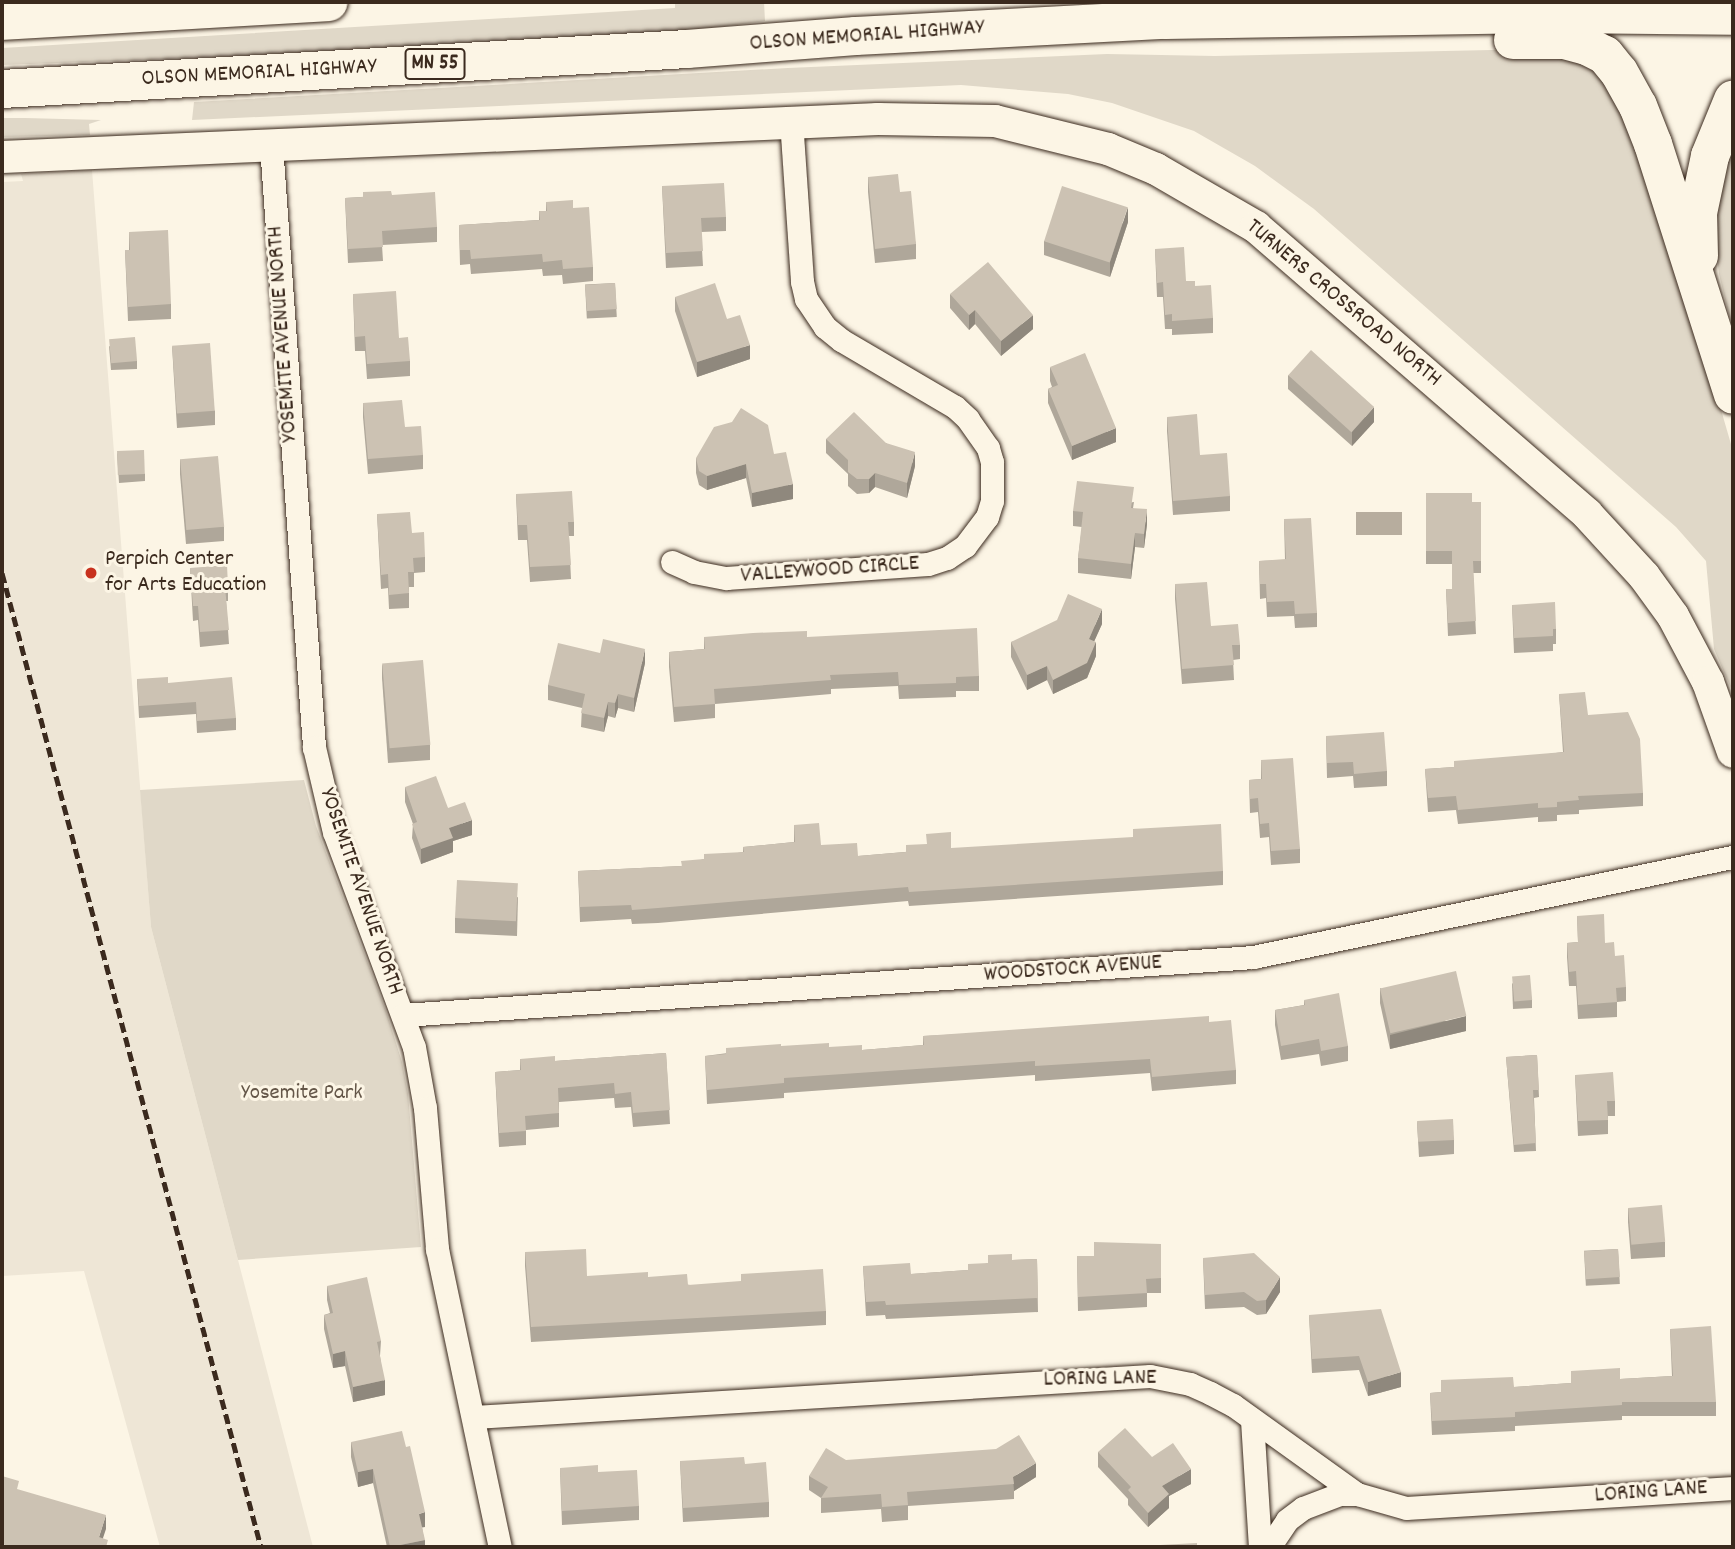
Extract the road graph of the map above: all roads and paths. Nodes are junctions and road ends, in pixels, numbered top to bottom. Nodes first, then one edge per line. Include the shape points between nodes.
1 (328, 2) edge
2 (1679, 2) edge
3 (1555, 13) junction
4 (1733, 16) edge
5 (1165, 20) junction
6 (2, 21) edge
7 (7, 89) edge
8 (1733, 100) edge
9 (791, 120) junction
10 (271, 145) junction
11 (9, 157) edge
12 (1707, 306) junction
13 (1733, 395) edge
14 (672, 562) dead end
15 (1733, 752) edge
16 (1733, 858) edge
17 (403, 1015) junction
18 (474, 1418) junction
19 (1252, 1420) junction
20 (1733, 1488) edge
21 (1357, 1494) junction
22 (500, 1547) edge
23 (1260, 1547) edge
24 (1269, 1547) edge

1 - 6 highway
2 - 3 highway
3 - 4 highway, OLSON MEMORIAL HIGHWAY / MN 55
3 - 5 highway, OLSON MEMORIAL HIGHWAY / MN 55
5 - 7 highway, OLSON MEMORIAL HIGHWAY / MN 55
5 - 12 highway via 1374,38 1564,40 1605,55 1638,106
8 - 12 highway via 1710,156 1698,213
9 - 10 street, TURNERS CROSSROAD NORTH
9 - 14 street, VALLEYWOOD CIRCLE via 806,299 825,327 841,340 968,419 988,448 992,501 987,517 965,546 928,564 726,578
9 - 15 street, TURNERS CROSSROAD NORTH via 996,121 1051,133 1157,169 1256,227 1613,541 1673,616 1708,682
10 - 11 street, TURNERS CROSSROAD NORTH
10 - 17 street, YOSEMITE AVENUE NORTH via 314,747 334,832
12 - 13 highway
16 - 17 street, WOODSTOCK AVENUE via 1253,957
17 - 18 street, YOSEMITE AVENUE NORTH via 421,1081 437,1249
18 - 19 street, LORING LANE via 1130,1376 1190,1384
18 - 22 street, YOSEMITE AVENUE NORTH
19 - 21 street, LORING LANE
19 - 23 street
20 - 21 street, LORING LANE via 1429,1508 1406,1508
21 - 24 street via 1339,1494 1303,1508 1287,1520

